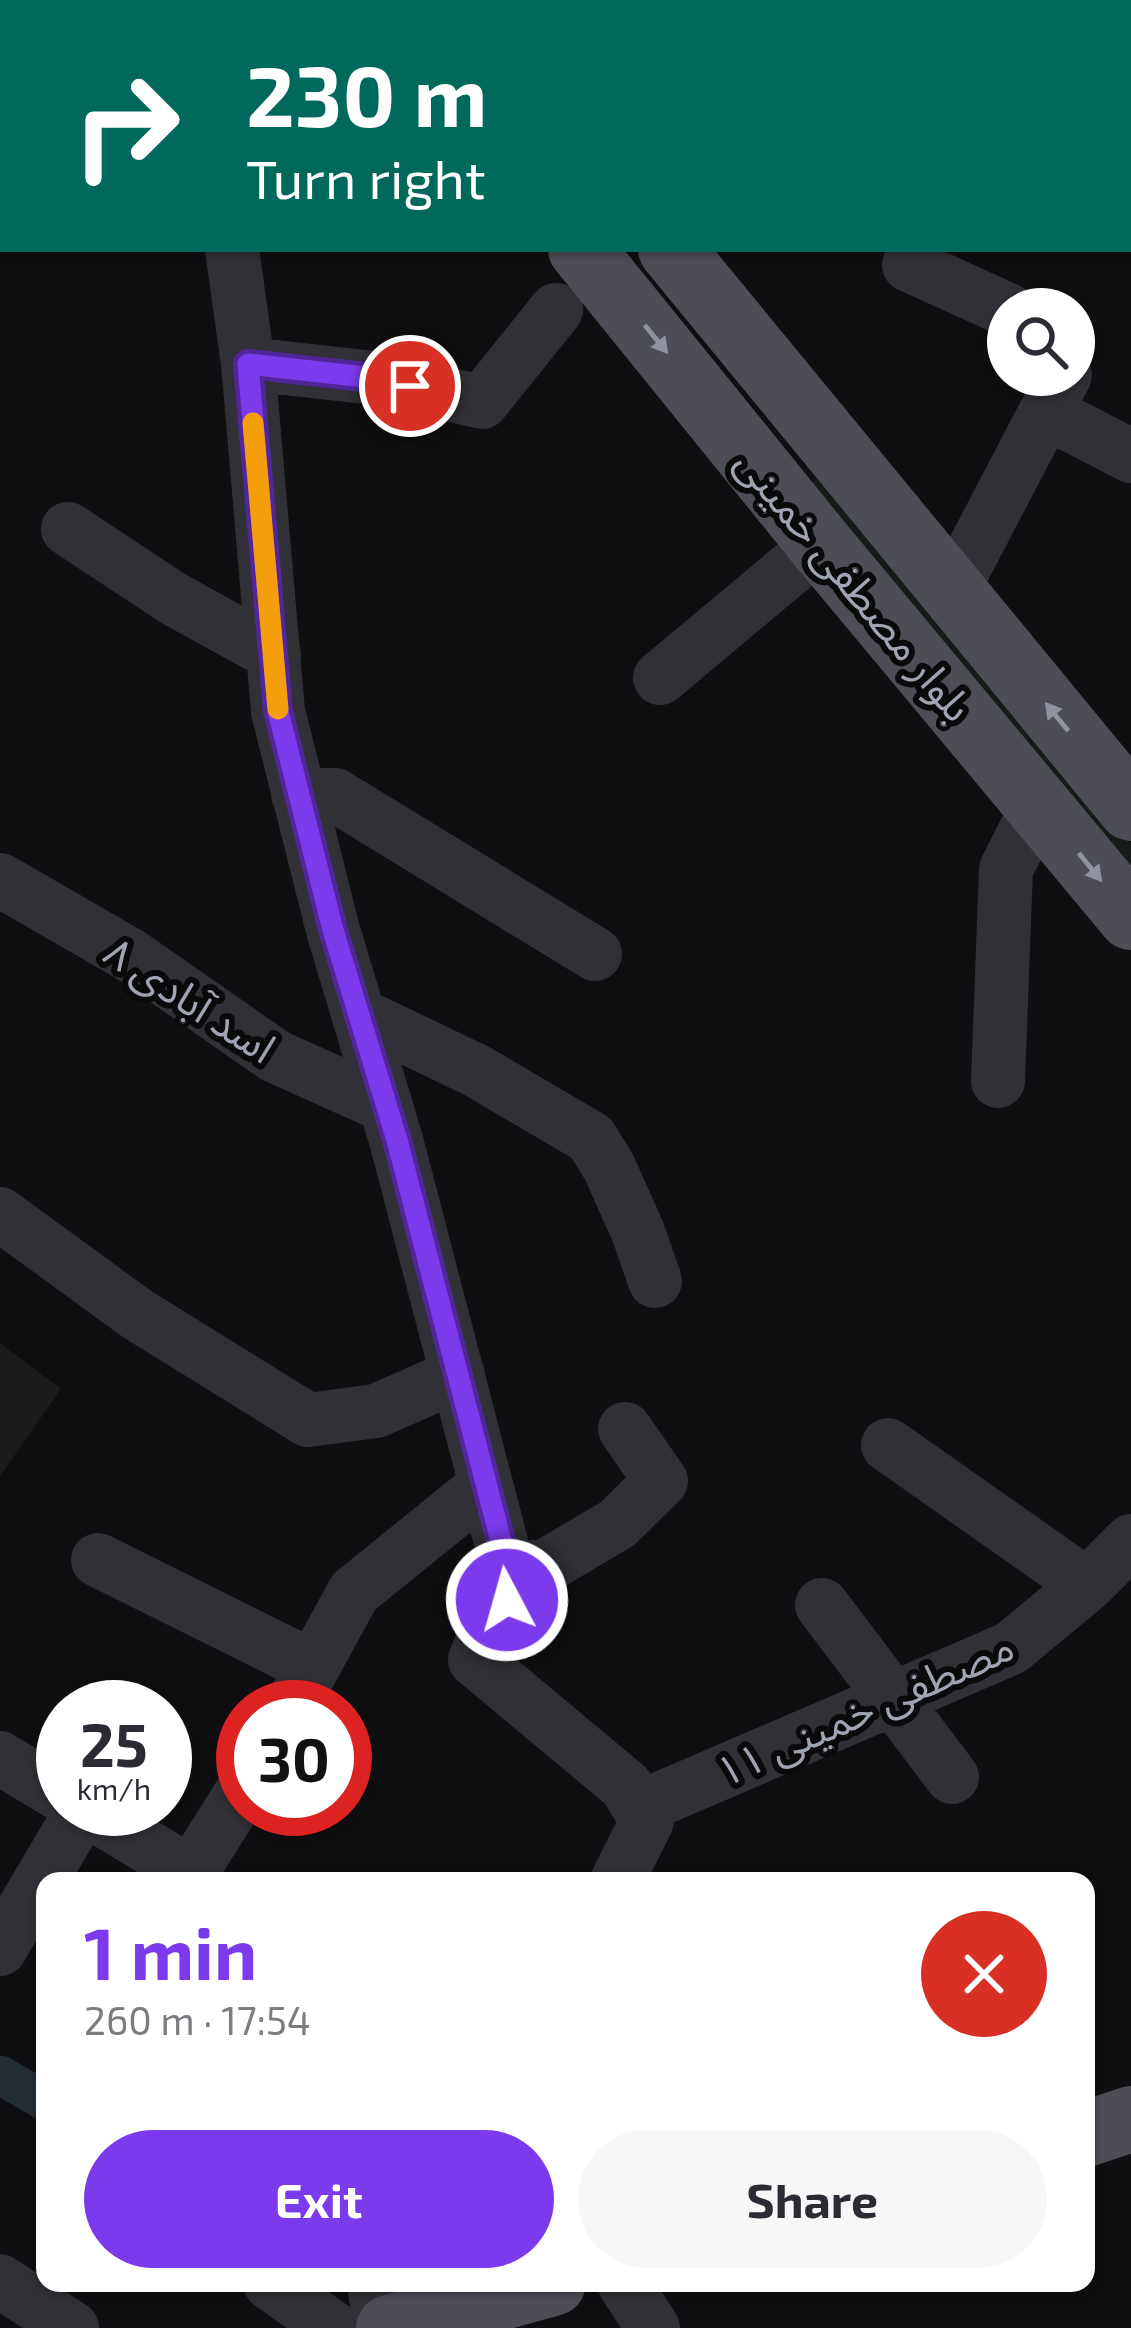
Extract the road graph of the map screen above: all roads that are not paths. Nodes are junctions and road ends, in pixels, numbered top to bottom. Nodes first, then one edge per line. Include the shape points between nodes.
1 (232, 252) edge
2 (583, 252) edge
3 (673, 252) edge
4 (909, 266) dead end
5 (987, 301) edge
6 (556, 310) dead end
7 (248, 364) junction
8 (1054, 396) edge
9 (1060, 396) edge
10 (811, 418) junction
11 (1131, 456) edge
12 (756, 461) junction
13 (68, 530) dead end
14 (820, 544) junction
15 (952, 591) junction
16 (274, 654) junction
17 (660, 678) dead end
18 (298, 794) junction
19 (1039, 804) junction
20 (1131, 808) edge
21 (0, 880) edge
22 (1131, 916) edge
23 (595, 954) dead end
24 (358, 1014) junction
25 (998, 1082) dead end
26 (386, 1106) junction
27 (0, 1214) edge
28 (655, 1282) dead end
29 (458, 1375) junction
30 (625, 1429) dead end
31 (888, 1445) dead end
32 (486, 1485) junction
33 (1131, 1541) edge
34 (98, 1560) dead end
35 (508, 1568) junction
36 (1087, 1585) junction
37 (822, 1605) dead end
38 (291, 1680) edge
39 (306, 1680) edge
40 (889, 1698) junction
41 (0, 1758) edge
42 (952, 1777) dead end
43 (36, 1780) edge
44 (643, 1814) junction
45 (216, 1833) edge
46 (68, 1836) edge
47 (129, 1836) edge
48 (46, 1872) edge
49 (189, 1872) edge
50 (192, 1872) edge
51 (620, 1872) edge
52 (36, 1889) edge
53 (0, 1949) edge
54 (1131, 2120) edge
55 (1095, 2131) edge
56 (0, 2282) edge
57 (283, 2292) edge
58 (376, 2292) edge
59 (519, 2292) edge
60 (630, 2292) edge
61 (72, 2328) edge
62 (334, 2328) edge
63 (385, 2328) edge
64 (653, 2328) edge

1 - 7 street
2 -> 12 main road, بلوار مصطفی خمینی
3 - 10 main road, بلوار مصطفی خمینی
4 - 5 street
6 - 7 street via 482,402 374,378
7 - 16 street
8 - 15 street
9 - 11 street
10 - 12 main road
10 - 15 main road, بلوار مصطفی خمینی
12 - 14 main road, بلوار مصطفی خمینی
13 - 16 street
14 - 17 street
14 - 19 main road, بلوار مصطفی خمینی
20 -> 15 main road, بلوار مصطفی خمینی
16 - 18 street
18 - 23 street via 335,795
18 - 24 street
19 -> 22 main road, بلوار مصطفی خمینی
19 - 25 street via 1006,869
21 - 26 street, اسد آبادی ۸ via 130,956 275,1056
24 - 26 street
24 - 28 street via 591,1138
26 - 29 street
27 - 29 street via 137,1314 308,1420 376,1411
29 - 32 street
30 - 35 street via 661,1481 617,1524 546,1566
31 - 36 street
32 - 35 street
32 - 39 street via 354,1592
33 - 36 street, مصطفی خمینی ۱۱
34 - 38 street
35 - 44 street via 507,1600 475,1660 626,1786
36 - 40 street, مصطفی خمینی ۱۱ via 1011,1648
37 - 40 street
40 - 42 street
40 - 44 street, مصطفی خمینی ۱۱
41 - 43 street
44 - 51 street
45 - 50 street
46 - 48 street
47 - 49 street
52 - 53 street
54 - 55 main road
56 - 61 street
57 - 62 street
58 - 63 street
59 - 63 main road
60 - 64 street

